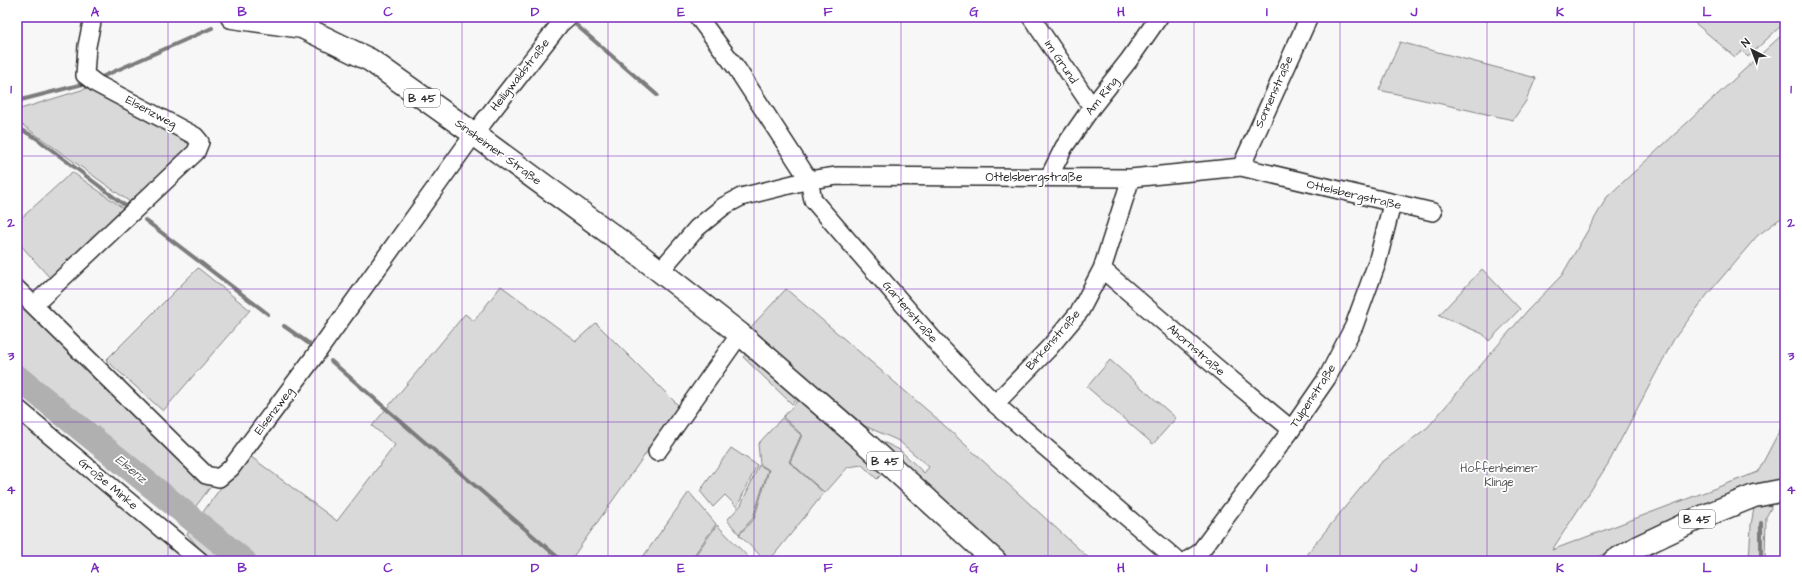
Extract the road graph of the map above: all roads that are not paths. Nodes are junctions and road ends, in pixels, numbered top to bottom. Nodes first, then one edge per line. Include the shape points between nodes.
1 (93, 17) edge
2 (237, 17) edge
3 (568, 17) edge
4 (698, 17) edge
5 (1031, 17) edge
6 (1159, 17) edge
7 (1309, 17) edge
8 (1092, 107) junction
9 (474, 134) junction
10 (1241, 168) junction
11 (1049, 177) junction
12 (1131, 178) junction
13 (809, 180) junction
14 (1392, 204) junction
15 (1433, 212) dead end
16 (1102, 269) junction
17 (660, 271) junction
18 (17, 289) edge
19 (34, 305) junction
20 (740, 334) junction
21 (995, 404) junction
22 (17, 408) edge
23 (1291, 429) junction
24 (656, 452) dead end
25 (1785, 490) edge
26 (200, 561) edge
27 (995, 561) edge
28 (1178, 561) edge
29 (1186, 561) edge
30 (1614, 561) edge

1 - 19 street, Elsenzweg via 88,46 91,79 195,136 200,142 196,152
2 - 9 main road, Sinsheimer Straße / B 45 via 302,27 370,60
3 - 9 street, Heiligwaldstraße
4 - 13 street, Gartenstraße via 737,69
5 - 8 street, Im Grund
6 - 8 street, Am Ring
7 - 10 street, Sonnenstraße
8 - 11 street, Am Ring via 1064,147
9 - 17 main road, Sinsheimer Straße / B 45
9 - 19 street, Elsenzweg via 314,357 231,468 218,478 206,474
10 - 12 street, Ottelsbergstraße
10 - 14 street, Ottelsbergstraße
11 - 12 street, Ottelsbergstraße
11 - 13 street, Ottelsbergstraße via 837,176
12 - 16 street, Birkenstraße
13 - 17 street, Ottelsbergstraße via 741,197 724,206 697,228
13 - 21 street, Gartenstraße via 813,200 941,348
14 - 15 street, Ottelsbergstraße
14 - 23 street, Tulpenstraße via 1377,263 1354,326 1327,378
16 - 21 street, Birkenstraße via 1080,311 1049,348
16 - 23 street, Ahornstraße
17 - 20 main road, Sinsheimer Straße / B 45
18 - 19 street, Elsenzweg
20 - 24 street
20 - 27 main road, Sinsheimer Straße / B 45 via 861,439
21 - 28 street, Gartenstraße
22 - 26 street, Große Minke
23 - 29 street, Tulpenstraße via 1199,553
25 - 30 main road, B 45 via 1754,496 1697,519

